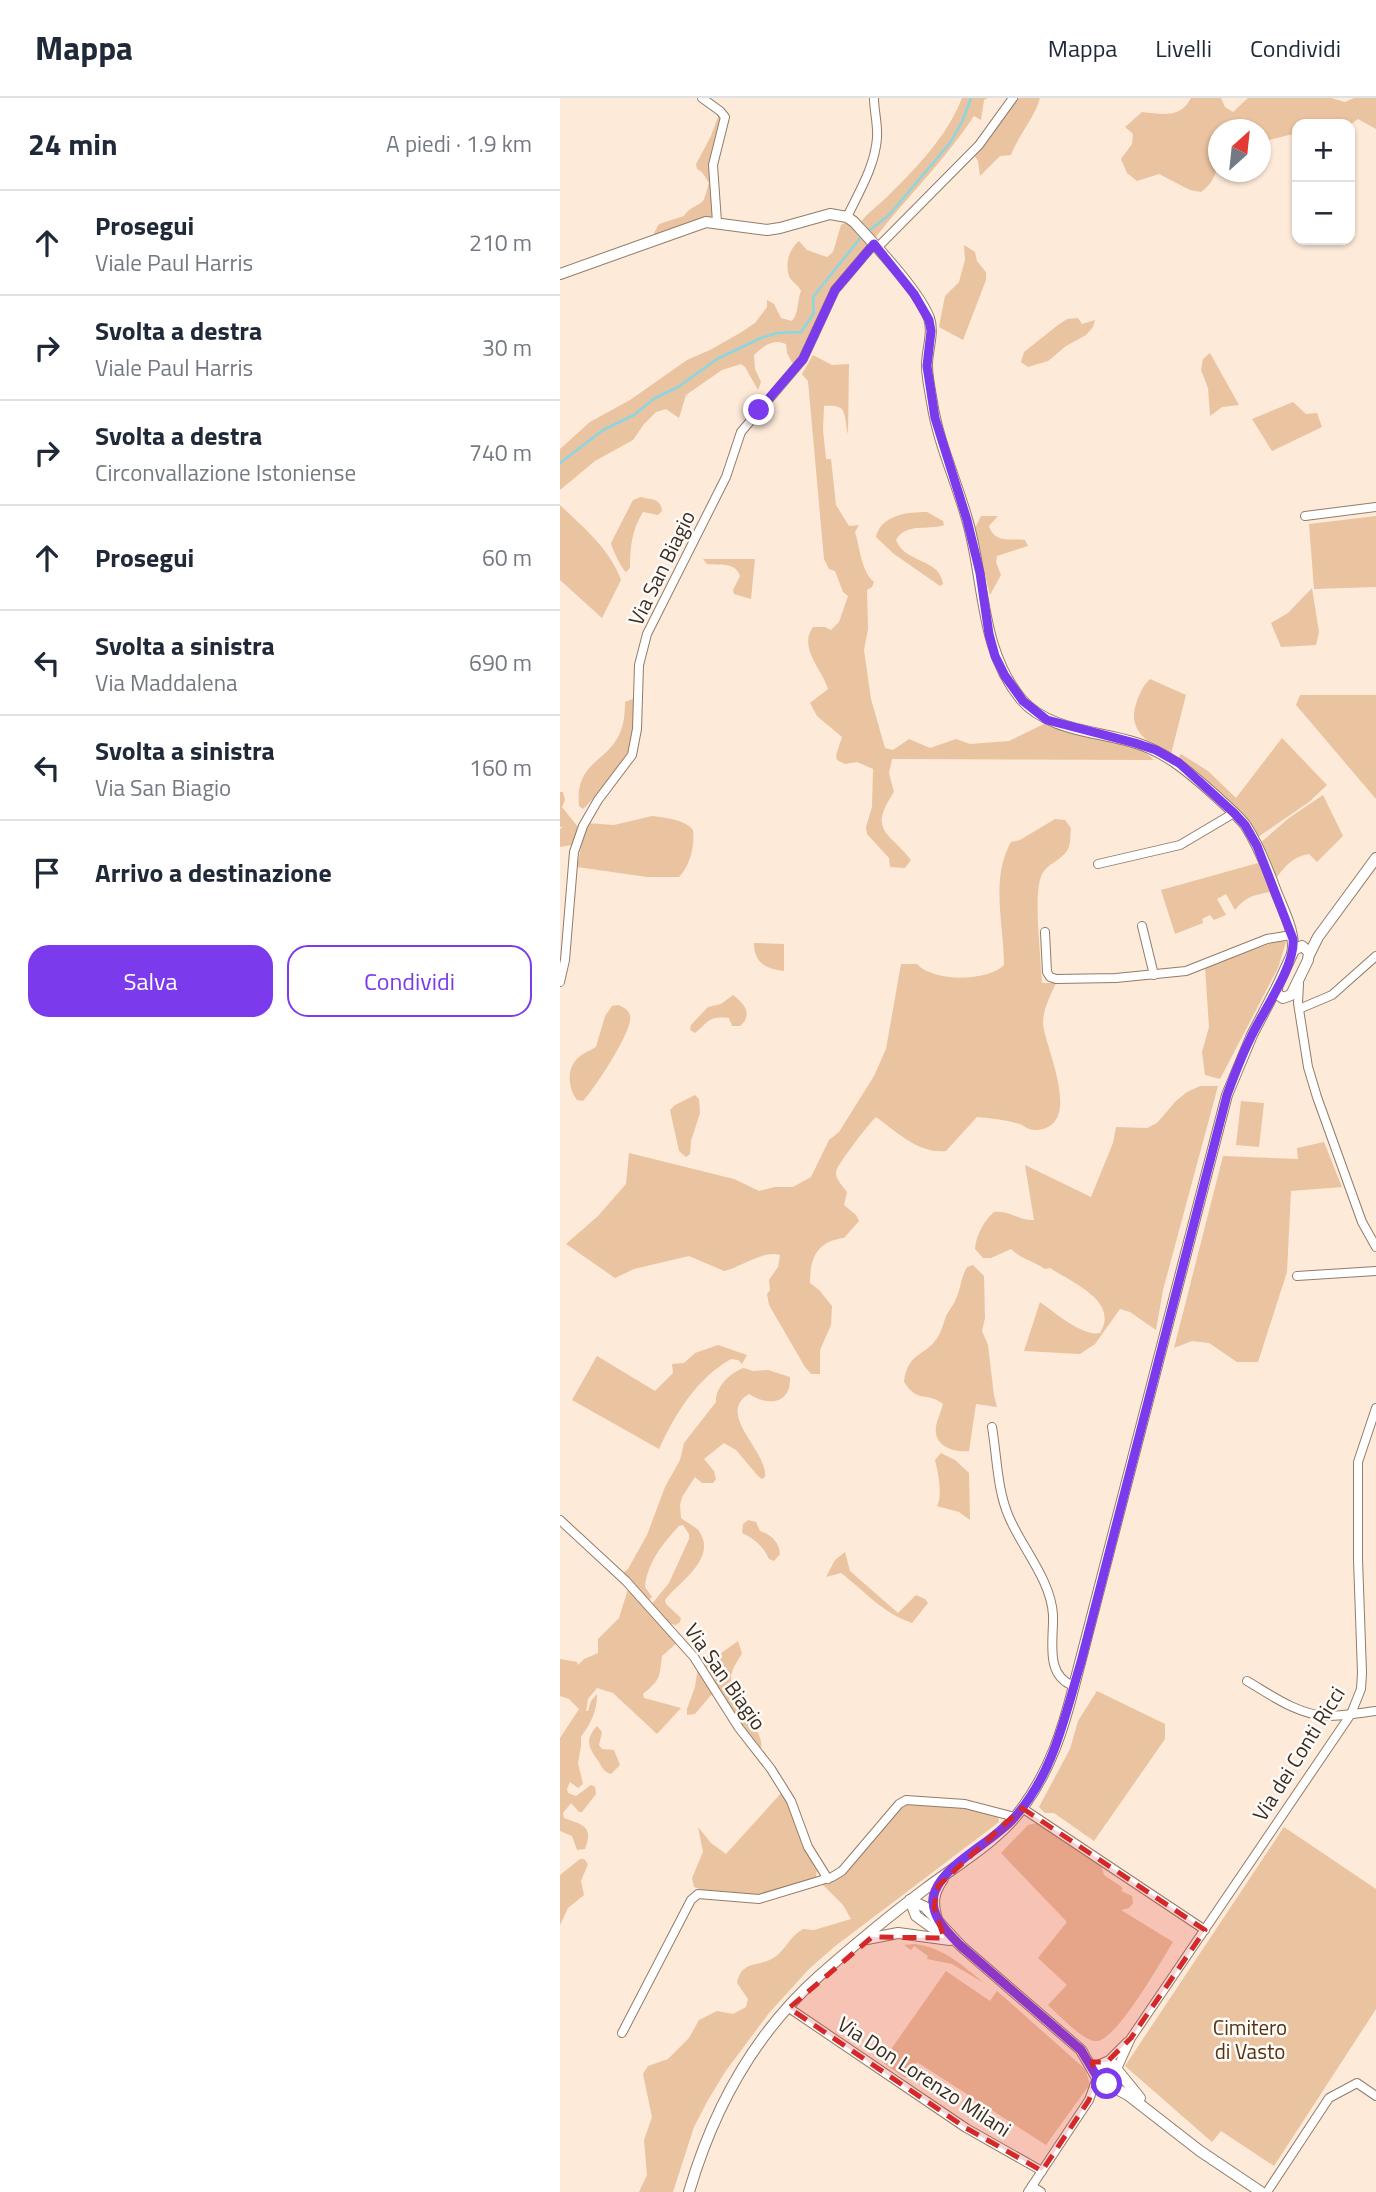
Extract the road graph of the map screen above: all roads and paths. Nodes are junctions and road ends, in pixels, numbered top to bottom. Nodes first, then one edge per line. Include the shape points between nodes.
1 (702, 98) edge
2 (874, 98) edge
3 (1013, 98) edge
4 (847, 217) junction
5 (718, 222) junction
6 (874, 245) junction
7 (560, 274) edge
8 (1376, 507) edge
9 (1304, 516) dead end
10 (1234, 813) junction
11 (1376, 858) edge
12 (1098, 864) dead end
13 (1142, 926) dead end
14 (1045, 932) dead end
15 (1300, 944) junction
16 (1376, 956) edge
17 (1154, 975) junction
18 (560, 982) edge
19 (1277, 987) junction
20 (1292, 1002) junction
21 (1269, 1006) junction
22 (1376, 1247) edge
23 (1376, 1270) edge
24 (1297, 1276) dead end
25 (1376, 1408) edge
26 (992, 1427) dead end
27 (560, 1520) edge
28 (1247, 1681) dead end
29 (1074, 1686) junction
30 (1376, 1711) edge
31 (1351, 1714) junction
32 (1019, 1812) junction
33 (955, 1867) junction
34 (828, 1879) junction
35 (910, 1900) junction
36 (937, 1919) junction
37 (1205, 1930) junction
38 (950, 1940) junction
39 (858, 1944) junction
40 (961, 1946) junction
41 (789, 2008) junction
42 (622, 2033) dead end
43 (1131, 2038) junction
44 (1081, 2050) junction
45 (1107, 2062) junction
46 (1118, 2070) junction
47 (1102, 2080) junction
48 (1376, 2096) edge
49 (1161, 2120) junction
50 (1042, 2171) junction
51 (1030, 2189) edge
52 (689, 2192) edge
53 (1041, 2192) edge
54 (1261, 2192) edge
55 (1267, 2192) edge

1 - 5 street via 725,117 713,165
2 - 4 street via 876,150
3 - 6 street, Via San Biagio via 979,145
4 - 5 main road via 830,214 767,230
4 - 6 main road
5 - 7 main road via 672,233
6 - 10 main road via 929,320 927,366 935,418 967,520 989,634 1005,676 1023,701 1047,720 1156,750 1179,763
6 - 18 street, Via San Biagio via 835,290 803,359 741,432 726,477 651,625 639,665 632,755 598,800 574,852
8 - 9 street
10 - 12 street via 1180,845
10 - 15 main road via 1257,846
11 - 15 main road via 1318,937
13 - 17 street
14 - 17 street via 1050,977
15 - 17 street via 1267,939 1186,971
15 - 19 main road
15 - 20 main road via 1301,975
16 - 20 street via 1332,995
19 - 20 main road via 1277,994
19 - 21 main road
20 - 21 main road via 1277,999
20 - 22 street via 1317,1097 1362,1222
21 - 29 main road via 1251,1035 1227,1095
23 - 24 street
25 - 31 street, Via dei Conti Ricci via 1358,1462 1362,1673
26 - 29 street via 1008,1516 1050,1598 1057,1673
27 - 34 street, Via San Biagio via 626,1581 694,1657 791,1801 808,1847
28 - 31 street via 1315,1714
29 - 32 main road via 1055,1752
30 - 31 street
31 - 37 street, Via dei Conti Ricci
32 - 33 main road
32 - 34 street via 906,1800 842,1871
32 - 37 street
33 - 35 main road
33 - 36 main road via 936,1890
34 - 42 street via 759,1899 695,1896
35 - 36 main road
35 - 38 main road via 916,1916
35 - 39 main road
36 - 40 main road
37 - 43 street, Via dei Conti Ricci
38 - 39 main road via 898,1933
38 - 40 main road
39 - 41 main road
40 - 44 main road
41 - 50 street, Via Don Lorenzo Milani via 966,2128
41 - 52 main road via 727,2095
43 - 45 street, Via dei Conti Ricci
43 - 46 street, Via dei Conti Ricci
44 - 45 main road
44 - 47 main road
45 - 46 main road
45 - 47 main road via 1098,2066
46 - 47 main road via 1116,2080
46 - 49 main road
47 - 49 main road
47 - 50 street
48 - 55 street via 1357,2083 1329,2098
49 - 54 main road
50 - 51 street
51 - 53 street

